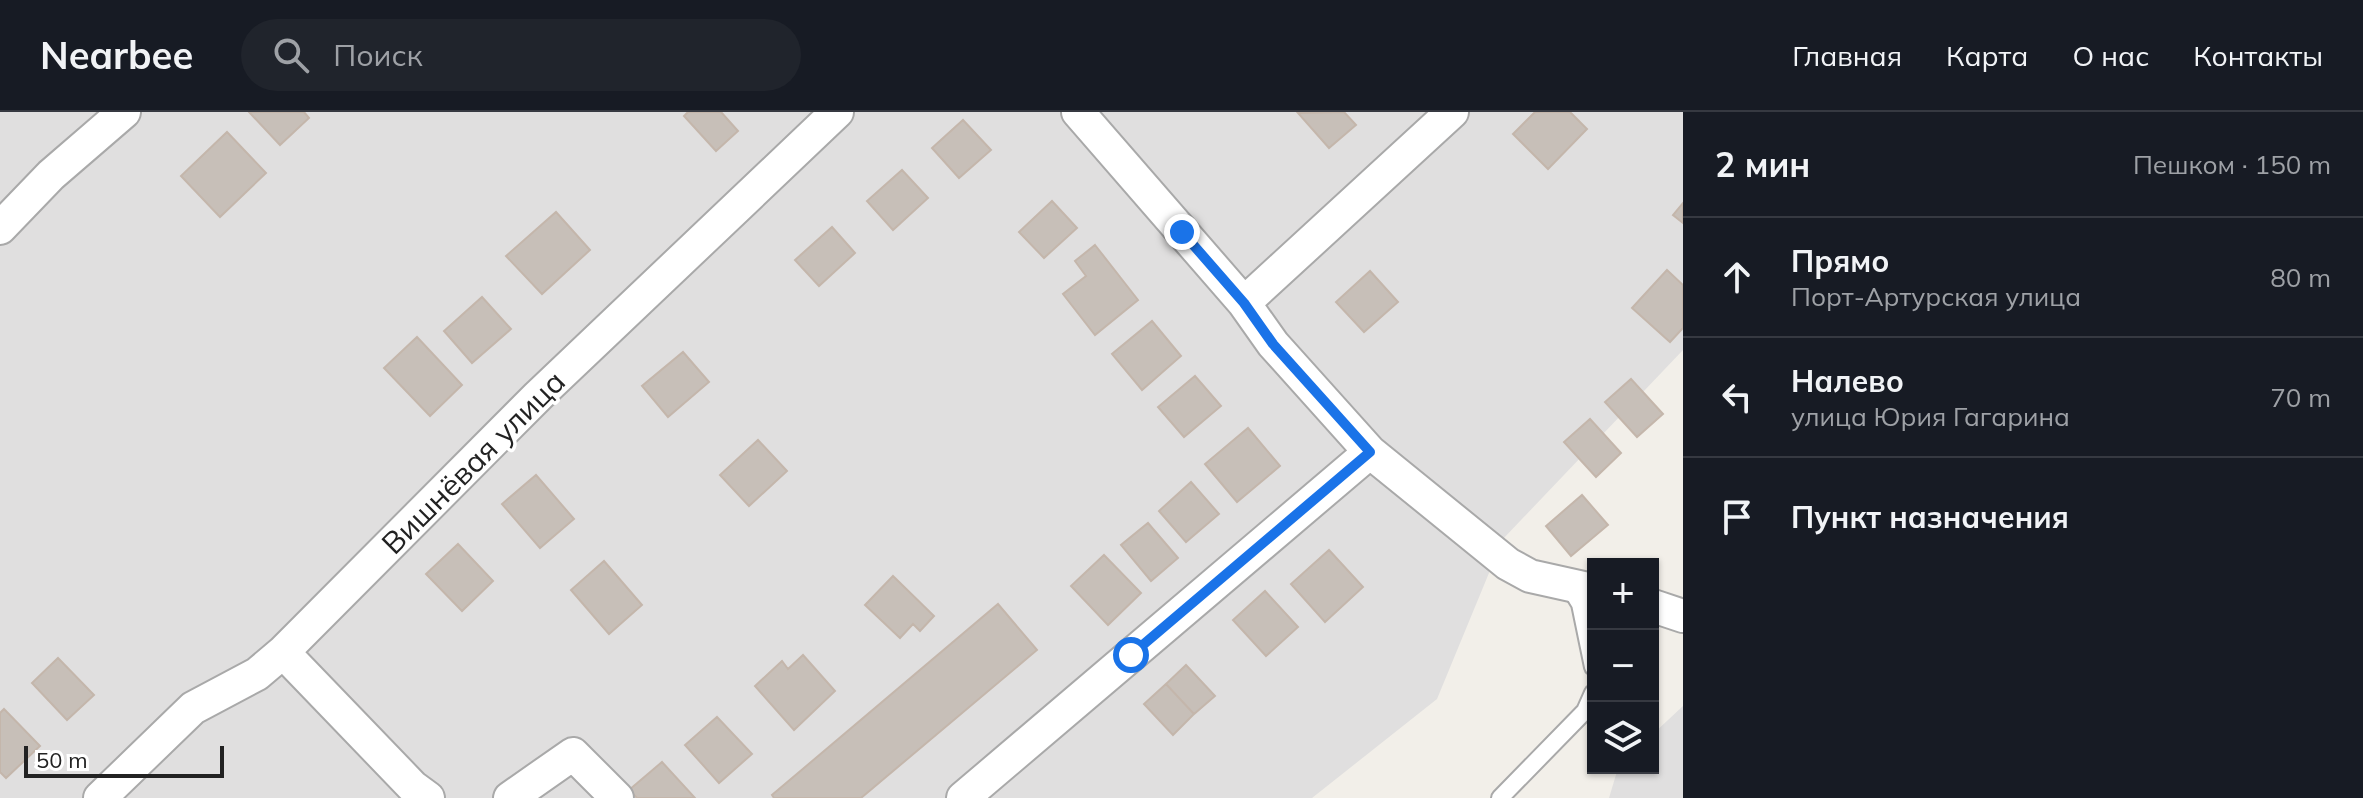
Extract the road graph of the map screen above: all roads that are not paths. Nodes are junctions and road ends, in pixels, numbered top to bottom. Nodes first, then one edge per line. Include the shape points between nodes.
1 (124, 112) edge
2 (837, 112) edge
3 (1078, 112) edge
4 (1452, 112) edge
5 (0, 228) edge
6 (1244, 303) junction
7 (1370, 452) junction
8 (1581, 588) edge
9 (1659, 608) edge
10 (1683, 616) edge
11 (1587, 638) edge
12 (283, 652) junction
13 (1589, 702) edge
14 (100, 798) edge
15 (428, 798) edge
16 (510, 798) edge
17 (617, 798) edge
18 (963, 798) edge
19 (1500, 798) edge

1 - 5 street
2 - 12 street, Вишнёвая улица via 538,396
3 - 6 street
4 - 6 street
6 - 7 street via 1273,344
7 - 8 street via 1508,564 1530,576
7 - 18 street
8 - 11 lane
9 - 10 street
12 - 14 street, Вишнёвая улица via 257,674 193,708
12 - 15 street
13 - 19 lane
16 - 17 street via 573,754

